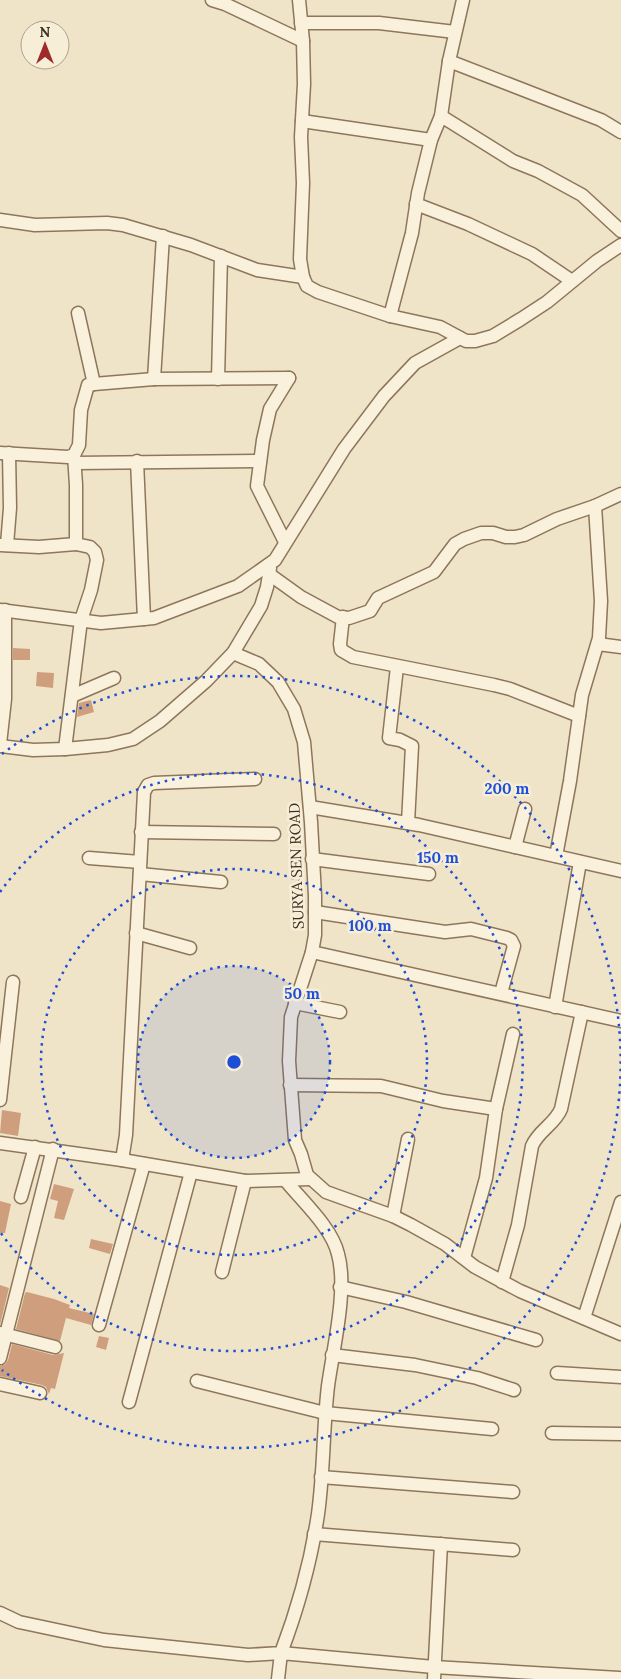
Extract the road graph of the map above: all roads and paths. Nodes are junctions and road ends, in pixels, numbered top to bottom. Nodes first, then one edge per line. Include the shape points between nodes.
1 (212, 0) edge
2 (299, 0) edge
3 (463, 0) edge
4 (301, 23) junction
5 (455, 32) junction
6 (303, 42) junction
7 (449, 61) junction
8 (441, 116) junction
9 (302, 121) junction
10 (621, 132) edge
11 (430, 140) junction
12 (416, 204) junction
13 (0, 220) edge
14 (621, 231) edge
15 (163, 236) junction
16 (621, 245) edge
17 (221, 256) junction
18 (303, 277) junction
19 (572, 281) junction
20 (78, 314) dead end
21 (390, 316) junction
22 (460, 338) junction
23 (154, 379) junction
24 (218, 379) junction
25 (94, 384) junction
26 (4, 453) edge
27 (75, 459) junction
28 (137, 461) junction
29 (260, 461) junction
30 (621, 494) edge
31 (595, 506) junction
32 (286, 542) junction
33 (76, 544) junction
34 (4, 545) edge
35 (270, 568) junction
36 (3, 610) edge
37 (343, 617) junction
38 (144, 619) junction
39 (81, 620) junction
40 (598, 644) junction
41 (621, 647) edge
42 (232, 652) junction
43 (397, 667) junction
44 (114, 678) dead end
45 (72, 696) junction
46 (579, 716) junction
47 (0, 745) edge
48 (66, 750) junction
49 (255, 779) dead end
50 (310, 807) junction
51 (524, 809) dead end
52 (408, 823) junction
53 (141, 832) junction
54 (274, 834) dead end
55 (515, 847) junction
56 (556, 856) junction
57 (89, 858) dead end
58 (312, 859) junction
59 (580, 862) junction
60 (140, 868) junction
61 (621, 871) edge
62 (429, 874) dead end
63 (221, 882) dead end
64 (315, 912) junction
65 (136, 933) junction
66 (190, 948) dead end
67 (312, 952) junction
68 (14, 982) dead end
69 (501, 993) junction
70 (295, 1003) junction
71 (555, 1006) junction
72 (340, 1012) dead end
73 (582, 1012) junction
74 (621, 1021) edge
75 (513, 1034) dead end
76 (290, 1085) junction
77 (0, 1100) edge
78 (496, 1109) junction
79 (408, 1139) dead end
80 (0, 1143) edge
81 (35, 1147) junction
82 (53, 1149) junction
83 (122, 1160) junction
84 (144, 1164) junction
85 (191, 1172) junction
86 (310, 1179) junction
87 (245, 1181) junction
88 (286, 1181) junction
89 (21, 1197) dead end
90 (621, 1202) edge
91 (393, 1216) junction
92 (464, 1258) junction
93 (222, 1272) dead end
94 (502, 1282) junction
95 (340, 1288) junction
96 (584, 1318) junction
97 (99, 1325) dead end
98 (3, 1334) edge
99 (621, 1334) edge
100 (536, 1340) dead end
101 (55, 1347) dead end
102 (332, 1355) junction
103 (0, 1358) edge
104 (557, 1373) dead end
105 (621, 1377) edge
106 (197, 1381) dead end
107 (0, 1384) edge
108 (514, 1390) dead end
109 (40, 1393) dead end
110 (128, 1402) dead end
111 (325, 1413) junction
112 (492, 1429) dead end
113 (552, 1433) dead end
114 (621, 1434) edge
115 (321, 1477) junction
116 (513, 1492) dead end
117 (314, 1534) junction
118 (441, 1544) junction
119 (514, 1550) dead end
120 (0, 1613) edge
121 (281, 1653) junction
122 (434, 1673) edge
123 (619, 1678) edge
124 (278, 1679) edge

1 - 6 street
2 - 4 street
3 - 5 street
4 - 5 street via 379,23
4 - 6 street
5 - 7 street
6 - 9 street
7 - 8 street
7 - 10 street via 601,120
8 - 11 street
8 - 14 street via 513,161 582,195
9 - 11 street
9 - 18 street via 300,259
11 - 12 street
12 - 19 street via 532,254
12 - 21 street via 412,233
13 - 15 street via 35,225 107,223
15 - 17 street
15 - 23 street
16 - 19 street
17 - 18 street via 257,270
17 - 24 street
18 - 21 street via 307,286 318,292
19 - 22 street via 547,302 493,336 475,341
20 - 25 street
21 - 22 street via 440,327
22 - 32 street via 416,364 384,396 344,449
23 - 24 street
23 - 25 street
24 - 29 street via 290,378 270,409
25 - 27 street via 88,386 81,410
26 - 27 street
26 - 34 street via 10,508
27 - 28 street
27 - 33 street
28 - 29 street
28 - 38 street
29 - 32 street via 257,486
30 - 31 street
31 - 37 street via 524,535 506,537 480,533 464,539 455,544 434,572 378,598 370,611
31 - 40 street via 601,601
32 - 35 street
33 - 34 street
33 - 39 street via 90,548 97,560 92,590
35 - 37 street via 301,597
35 - 38 street via 238,586
35 - 42 street via 261,606
36 - 39 street
36 - 47 street via 5,699
37 - 43 street via 341,650 352,657
38 - 39 street via 101,624
39 - 45 street
40 - 41 street
40 - 46 street
42 - 48 street via 206,681 160,721 133,739
42 - 50 street, SURYA SEN ROAD via 259,664 268,672 294,709 304,742
43 - 46 street via 510,689
43 - 52 street via 389,738 412,746
44 - 45 street
45 - 48 street
46 - 56 street
47 - 48 street
49 - 53 street via 148,785 144,792
50 - 52 street
50 - 58 street, SURYA SEN ROAD
51 - 55 street
52 - 55 street
53 - 54 street
53 - 60 street
55 - 56 street
56 - 59 street
57 - 60 street
58 - 62 street
58 - 64 street, SURYA SEN ROAD
59 - 61 street
59 - 71 street
60 - 63 street
60 - 65 street
64 - 67 street, SURYA SEN ROAD
64 - 69 street via 445,932 471,929 512,940 514,946
65 - 66 street
65 - 83 street via 126,1136
67 - 69 street
67 - 70 street, SURYA SEN ROAD
68 - 77 street
69 - 71 street
70 - 72 street
70 - 76 street, SURYA SEN ROAD via 291,1017
71 - 73 street
73 - 74 street
73 - 94 street via 561,1109 532,1146 518,1225
75 - 78 street
76 - 78 street via 381,1086 443,1101
76 - 86 street, SURYA SEN ROAD via 295,1140
78 - 92 street via 486,1178
79 - 91 street
80 - 81 street
81 - 82 street
81 - 89 street
82 - 83 street
82 - 98 street
83 - 84 street
84 - 85 street
84 - 97 street
85 - 87 street
85 - 110 street
86 - 88 street
86 - 91 street via 326,1192
87 - 88 street
87 - 93 street
88 - 95 street via 334,1240 341,1272
90 - 96 street
91 - 92 street
92 - 94 street
94 - 96 street
95 - 100 street via 406,1302
95 - 102 street
96 - 99 street
98 - 101 street
98 - 103 street
102 - 108 street via 415,1365
102 - 111 street
104 - 105 street
106 - 111 street
107 - 109 street
111 - 112 street
111 - 115 street
113 - 114 street
115 - 116 street
115 - 117 street
117 - 118 street
117 - 121 street via 293,1622
118 - 119 street
118 - 122 street
120 - 121 street via 19,1622 104,1640 248,1655
121 - 122 street
121 - 124 street
122 - 123 street

